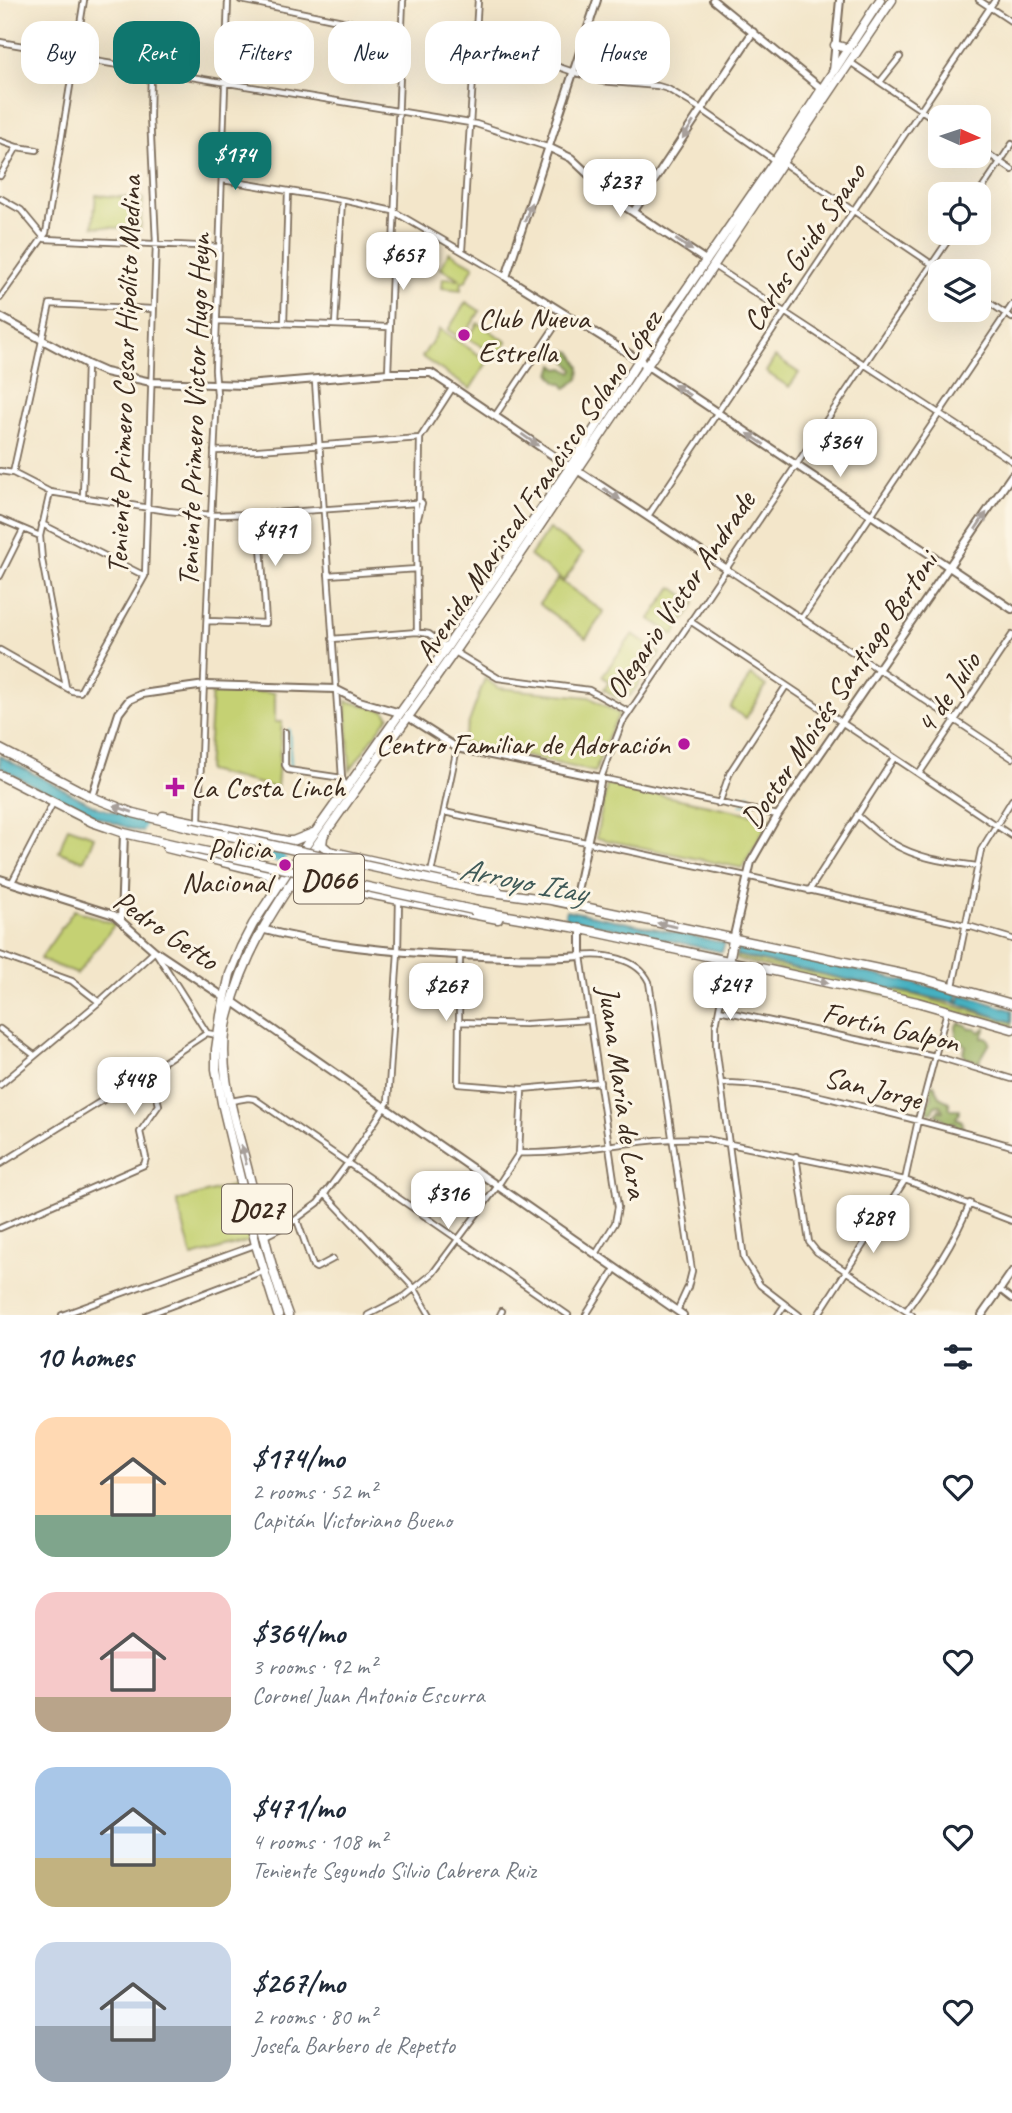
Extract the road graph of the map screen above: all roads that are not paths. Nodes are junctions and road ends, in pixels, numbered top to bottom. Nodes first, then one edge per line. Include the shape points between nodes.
1 (84, 0) edge
2 (228, 0) edge
3 (241, 0) edge
4 (402, 0) edge
5 (478, 0) edge
6 (597, 0) edge
7 (713, 0) edge
8 (840, 0) edge
9 (880, 0) edge
10 (891, 0) edge
11 (979, 0) edge
12 (995, 0) edge
13 (990, 7) junction
14 (80, 21) edge
15 (228, 21) edge
16 (343, 21) edge
17 (401, 21) edge
18 (476, 21) edge
19 (1012, 22) edge
20 (753, 33) junction
21 (0, 42) edge
22 (835, 45) junction
23 (21, 46) edge
24 (849, 49) junction
25 (900, 57) dead end
26 (849, 62) junction
27 (561, 69) edge
28 (573, 73) junction
29 (832, 73) junction
30 (880, 82) junction
31 (70, 84) edge
32 (151, 84) edge
33 (227, 84) joint
34 (400, 84) edge
35 (472, 84) edge
36 (822, 89) junction
37 (701, 109) junction
38 (399, 112) junction
39 (921, 112) junction
40 (815, 114) junction
41 (928, 116) edge
42 (470, 123) junction
43 (0, 141) edge
44 (1012, 144) edge
45 (17, 148) junction
46 (550, 148) junction
47 (37, 150) dead end
48 (991, 156) edge
49 (779, 162) junction
50 (1000, 162) junction
51 (1012, 170) edge
52 (0, 176) edge
53 (223, 180) junction
54 (987, 182) edge
55 (289, 191) junction
56 (0, 198) edge
57 (342, 200) junction
58 (393, 211) junction
59 (634, 211) junction
60 (853, 213) junction
61 (42, 238) junction
62 (156, 243) junction
63 (219, 247) junction
64 (462, 250) junction
65 (928, 262) edge
66 (710, 263) junction
67 (928, 271) edge
68 (506, 277) junction
69 (0, 298) edge
70 (991, 304) edge
71 (1012, 305) edge
72 (152, 309) junction
73 (785, 312) junction
74 (564, 313) junction
75 (1006, 314) junction
76 (0, 317) edge
77 (1012, 318) edge
78 (217, 321) junction
79 (284, 323) junction
80 (335, 325) junction
81 (389, 327) junction
82 (41, 340) junction
83 (642, 363) junction
84 (87, 364) junction
85 (863, 365) junction
86 (388, 373) junction
87 (315, 381) junction
88 (151, 382) junction
89 (216, 385) junction
90 (454, 387) junction
91 (939, 413) junction
92 (717, 414) junction
93 (495, 416) junction
94 (420, 438) junction
95 (320, 446) junction
96 (214, 450) junction
97 (1012, 461) edge
98 (795, 464) junction
99 (574, 469) junction
100 (0, 471) edge
101 (13, 473) junction
102 (1012, 475) edge
103 (50, 492) junction
104 (83, 497) junction
105 (418, 502) junction
106 (146, 508) junction
107 (324, 510) junction
108 (259, 514) junction
109 (212, 515) junction
110 (869, 516) junction
111 (647, 517) junction
112 (0, 519) edge
113 (42, 524) junction
114 (23, 530) junction
115 (40, 536) junction
116 (950, 568) junction
117 (417, 569) junction
118 (727, 569) junction
119 (328, 575) junction
120 (0, 576) edge
121 (145, 576) junction
122 (1012, 610) edge
123 (802, 618) junction
124 (208, 621) junction
125 (690, 621) junction
126 (417, 632) junction
127 (1012, 635) edge
128 (332, 639) junction
129 (451, 649) junction
130 (0, 650) edge
131 (879, 670) junction
132 (205, 685) junction
133 (786, 686) junction
134 (66, 688) junction
135 (335, 689) junction
136 (629, 712) junction
137 (404, 715) junction
138 (956, 720) junction
139 (841, 722) junction
140 (285, 732) dead end
141 (457, 748) junction
142 (0, 749) edge
143 (894, 758) junction
144 (1012, 758) edge
145 (919, 774) junction
146 (0, 775) edge
147 (342, 778) junction
148 (601, 778) junction
149 (346, 788) junction
150 (92, 797) junction
151 (1012, 800) edge
152 (52, 803) junction
153 (719, 804) junction
154 (444, 813) junction
155 (778, 815) junction
156 (857, 815) junction
157 (150, 817) junction
158 (198, 822) junction
159 (995, 825) junction
160 (124, 833) junction
161 (313, 833) junction
162 (324, 834) junction
163 (1012, 836) edge
164 (145, 838) junction
165 (587, 843) junction
166 (977, 866) junction
167 (431, 873) junction
168 (746, 876) junction
169 (2, 879) edge
170 (12, 882) junction
171 (286, 889) junction
172 (0, 890) edge
173 (274, 891) junction
174 (809, 891) junction
175 (398, 900) junction
176 (551, 900) junction
177 (574, 905) junction
178 (521, 919) junction
179 (121, 921) junction
180 (965, 925) junction
181 (261, 929) junction
182 (580, 929) junction
183 (1012, 939) edge
184 (733, 942) junction
185 (155, 951) junction
186 (398, 953) junction
187 (0, 955) edge
188 (460, 956) junction
189 (581, 956) junction
190 (729, 958) junction
191 (953, 986) junction
192 (228, 999) junction
193 (99, 1002) junction
194 (1012, 1004) edge
195 (948, 1009) junction
196 (719, 1010) junction
197 (589, 1020) junction
198 (459, 1022) junction
199 (0, 1029) edge
200 (1012, 1029) edge
201 (207, 1033) junction
202 (217, 1035) junction
203 (34, 1055) junction
204 (935, 1056) junction
205 (150, 1070) junction
206 (1012, 1079) edge
207 (600, 1082) junction
208 (721, 1083) junction
209 (0, 1085) edge
210 (522, 1090) junction
211 (231, 1101) junction
212 (386, 1107) junction
213 (918, 1120) junction
214 (673, 1138) junction
215 (728, 1143) junction
216 (1012, 1146) edge
217 (610, 1147) junction
218 (519, 1153) junction
219 (796, 1156) junction
220 (0, 1164) edge
221 (347, 1164) junction
222 (905, 1180) junction
223 (497, 1187) junction
224 (324, 1193) junction
225 (970, 1203) junction
226 (297, 1220) junction
227 (1012, 1221) edge
228 (0, 1228) edge
229 (264, 1237) junction
230 (458, 1238) junction
231 (256, 1245) junction
232 (596, 1255) junction
233 (333, 1259) dead end
234 (615, 1269) junction
235 (264, 1271) junction
236 (847, 1271) junction
237 (1012, 1272) edge
238 (415, 1289) junction
239 (999, 1289) junction
240 (1012, 1299) edge
241 (784, 1306) junction
242 (906, 1311) junction
243 (680, 1313) edge
244 (62, 1315) edge
245 (147, 1315) edge
246 (278, 1315) edge
247 (288, 1315) edge
248 (368, 1315) edge
249 (430, 1315) edge
250 (568, 1315) edge
251 (586, 1315) edge
252 (778, 1315) edge
253 (799, 1315) edge
254 (818, 1315) edge
255 (912, 1315) edge
256 (982, 1315) edge

1 - 14 street
2 - 15 street, Teniente Primero Victor Hugo Heyn
3 - 16 street
4 - 17 street
5 - 18 street
6 - 28 street
7 - 20 street
8 - 22 street
9 - 24 highway, Avenida Mariscal Francisco Solano López
10 - 26 highway, Avenida Mariscal Francisco Solano López
11 - 13 street
12 - 13 street, Carlos Guido Spano
13 - 19 street
13 - 39 street, Carlos Guido Spano
20 - 36 street
20 - 37 street
21 - 23 street
22 - 24 highway
22 - 29 street
24 - 29 highway, Avenida Mariscal Francisco Solano López
25 - 30 street
26 - 30 street
26 - 40 highway, Avenida Mariscal Francisco Solano López
27 - 28 street
28 - 37 street via 612,83 658,86
28 - 46 street
29 - 36 highway, Avenida Mariscal Francisco Solano López
29 - 40 street via 832,83
30 - 39 street
31 - 61 street
32 - 62 street, Teniente Primero Cesar Hipólito Medina
33 - 38 street
33 - 53 street, Teniente Primero Victor Hugo Heyn
34 - 38 street
35 - 42 street
36 - 49 highway, Avenida Mariscal Francisco Solano López
37 - 49 street
37 -> 59 street
38 - 42 street
38 - 58 street
39 - 41 street
39 - 60 street, Carlos Guido Spano
40 - 49 highway, Avenida Mariscal Francisco Solano López
42 - 46 street
42 - 64 street
43 - 45 street
44 - 50 street
45 - 47 street
45 - 52 street
46 - 59 street via 570,158
68 -> 46 street
48 - 50 street
49 - 60 street
49 - 66 highway, Avenida Mariscal Francisco Solano López
50 - 51 street
50 - 54 street
53 - 55 street
53 - 63 street, Teniente Primero Victor Hugo Heyn
55 - 57 street
55 - 79 street
56 - 61 street via 21,210
57 - 58 street
57 - 80 street
58 - 64 street
58 - 81 street
59 -> 66 street
60 - 65 street
60 - 73 street, Carlos Guido Spano
61 - 62 street
61 - 69 street
62 - 63 street
62 - 72 street, Teniente Primero Cesar Hipólito Medina
63 - 78 street, Teniente Primero Victor Hugo Heyn
64 - 68 street
66 - 73 street
66 - 83 highway, Avenida Mariscal Francisco Solano López
67 - 85 street, Olegario Victor Andrade
68 - 74 street
70 - 75 street
71 - 75 street
72 - 82 street via 50,304
72 - 88 street, Teniente Primero Cesar Hipólito Medina
73 - 85 street
73 - 92 street, Carlos Guido Spano
74 - 83 street
74 - 93 street
75 - 77 street
75 - 91 street
76 - 82 street
78 - 79 street
78 - 89 street, Teniente Primero Victor Hugo Heyn
79 - 80 street
80 - 81 street
81 - 86 street
82 - 84 street
82 - 101 street
92 -> 83 street
83 - 99 highway, Avenida Mariscal Francisco Solano López
84 - 88 street
84 - 104 street
85 - 91 street
85 - 98 street, Olegario Victor Andrade
86 - 87 street
86 - 90 street via 431,373
87 - 89 street
87 - 95 street
88 - 89 street
88 - 106 street, Teniente Primero Cesar Hipólito Medina
89 - 96 street, Teniente Primero Victor Hugo Heyn
90 - 93 street
90 - 94 street
91 - 97 street
91 - 110 street
98 -> 92 street
92 - 111 street, Carlos Guido Spano
93 -> 99 street
94 - 95 street
94 - 105 street
95 - 96 street
95 - 107 street
96 - 109 street, Teniente Primero Victor Hugo Heyn
98 - 110 street
98 - 118 street, Olegario Victor Andrade
99 -> 111 street
99 - 129 highway, Avenida Mariscal Francisco Solano López
100 - 101 street
101 - 103 street
116 -> 102 street, Doctor Moisés Santiago Bertoni
103 - 104 street
103 - 113 street
104 - 106 street
105 - 107 street
105 - 117 street via 422,503
106 - 109 street
106 - 121 street, Teniente Primero Cesar Hipólito Medina
107 - 108 street
107 - 119 street
108 - 109 street
108 - 124 street via 266,623
109 - 124 street, Teniente Primero Victor Hugo Heyn
110 - 116 street
110 - 123 street
111 - 118 street
112 - 114 street
113 - 115 street
113 - 121 street
114 - 115 street
114 - 120 street
115 - 134 street
116 - 122 street
116 - 131 street, Doctor Moisés Santiago Bertoni
117 - 119 street
117 - 126 street
118 - 123 street
118 - 125 street, Olegario Victor Andrade
119 - 128 street
121 - 134 street, Teniente Primero Cesar Hipólito Medina via 83,689
123 - 131 street
124 - 132 street, Teniente Primero Victor Hugo Heyn
125 - 133 street
125 - 136 street, Olegario Victor Andrade
126 - 128 street
126 - 129 street via 429,634
127 - 138 street, 4 de Julio
128 - 135 street
129 - 136 street via 498,678 589,691
129 - 137 highway, Avenida Mariscal Francisco Solano López
130 - 134 street
131 - 138 street
131 - 139 street, Doctor Moisés Santiago Bertoni
132 - 135 street
132 - 150 street via 142,694 125,703
132 - 158 street, Teniente Primero Victor Hugo Heyn
133 - 139 street
133 - 153 street via 730,772
135 - 137 street
135 - 147 street
136 - 148 street, Olegario Victor Andrade
137 - 141 street
137 - 149 highway, Avenida Mariscal Francisco Solano López
137 - 162 highway, Avenida Mariscal Francisco Solano López
138 - 144 street
138 - 145 street, 4 de Julio
139 - 143 street
139 - 155 street, Doctor Moisés Santiago Bertoni
140 - 147 street via 288,770
141 - 148 street
141 - 154 street
142 - 150 highway, D066
143 - 145 street
143 - 156 street, 4 de Julio
145 - 159 street
146 - 152 highway, D066
147 - 149 street
148 - 153 street
148 - 165 street, Olegario Victor Andrade
149 - 161 highway, Avenida Mariscal Francisco Solano López
157 -> 150 highway, D066
151 - 159 street
152 - 160 highway, D066
152 - 170 street
153 - 155 street
154 - 165 street
154 - 167 street
155 - 168 street, Doctor Moisés Santiago Bertoni
156 - 166 street via 909,852
156 - 174 street, 4 de Julio
157 - 158 highway
157 - 176 highway, D066, bridge via 478,890
158 - 161 highway via 287,841
159 - 163 street
159 - 166 street
160 - 164 highway, D066
160 - 179 street
161 - 173 highway, Avenida Mariscal Francisco Solano López / D027
162 - 167 highway via 322,845 328,851
162 - 171 highway, Avenida Mariscal Francisco Solano López / D027
164 - 173 highway via 175,851 267,873 277,880
164 - 178 highway, D066, bridge
165 - 168 street
165 - 177 street, Olegario Victor Andrade
166 - 180 street
167 - 176 highway
168 - 174 street
168 - 184 street, Doctor Moisés Santiago Bertoni
169 - 170 street, Pedro Getto
169 - 172 street
170 - 179 street, Pedro Getto
171 - 175 highway via 302,882
171 - 181 highway, Avenida Mariscal Francisco Solano López / D027
173 - 192 highway, Avenida Mariscal Francisco Solano López / D027 via 247,934 230,974
174 - 180 street
175 - 178 highway via 483,918
175 - 186 street
176 - 177 highway, D066
184 -> 177 highway, D066
178 - 182 highway, D066
179 - 185 street, Pedro Getto
180 - 183 street
180 - 191 street
181 - 186 street
181 - 192 highway, Avenida Mariscal Francisco Solano López / D027
182 - 189 street, Juana María de Lara
182 - 190 highway, D066
184 - 190 highway
184 - 191 highway, D066
185 - 192 street, Pedro Getto
185 - 193 street
185 - 201 street
186 - 188 street
186 - 212 street
187 - 193 street via 72,981
188 - 189 street
188 - 198 street
189 - 197 street, Juana María de Lara
189 - 214 street via 618,958 646,975
190 -> 195 highway, D066
190 - 196 street
191 - 194 highway, D066
192 - 202 highway, D027
192 - 211 highway, D027 via 224,1047
192 - 212 street, Pedro Getto
193 - 203 street
195 - 200 highway, D066
195 - 204 street
196 - 204 street, Fortín Galpon
196 - 208 street via 716,1046
197 - 198 street
197 - 207 street, Juana María de Lara
198 - 210 street via 457,1084
199 - 203 street
201 - 202 street
201 - 205 street
202 - 231 highway, D027 via 222,1103
203 - 209 street
204 - 206 street, Fortín Galpon
204 - 213 street
205 - 220 street
205 - 228 street via 159,1105 140,1132 144,1166
207 - 210 street
207 - 217 street, Juana María de Lara
208 - 213 street, San Jorge via 783,1088
208 - 215 street
210 - 218 street
211 - 221 street via 255,1099
229 -> 211 highway, D027
212 - 221 street
212 - 223 street, Pedro Getto
213 - 216 street, San Jorge
213 - 222 street
214 - 215 street
214 - 217 street
214 - 243 street via 692,1271
215 - 219 street
215 - 241 street via 744,1259 760,1285
217 - 218 street
217 - 232 street, Juana María de Lara via 617,1215
218 - 223 street
219 - 222 street
219 - 236 street via 809,1242
221 - 224 street
221 - 230 street
222 - 225 street
222 - 236 street
223 - 230 street
223 - 232 street, Pedro Getto
224 - 226 street
224 - 238 street
225 - 227 street
225 - 242 street via 946,1254
226 - 229 street
226 - 233 street via 313,1266
229 - 247 highway, D027
230 - 238 street
230 - 250 street
231 - 235 highway, D027
231 - 244 street
232 - 234 street, Pedro Getto
234 - 243 street, Pedro Getto
234 - 251 street
235 - 245 street
235 - 246 highway, D027
236 - 242 street
236 - 254 street
237 - 239 street
238 - 248 street
238 - 249 street
239 - 240 street
239 - 256 street
241 - 252 street
241 - 253 street
242 - 255 street

